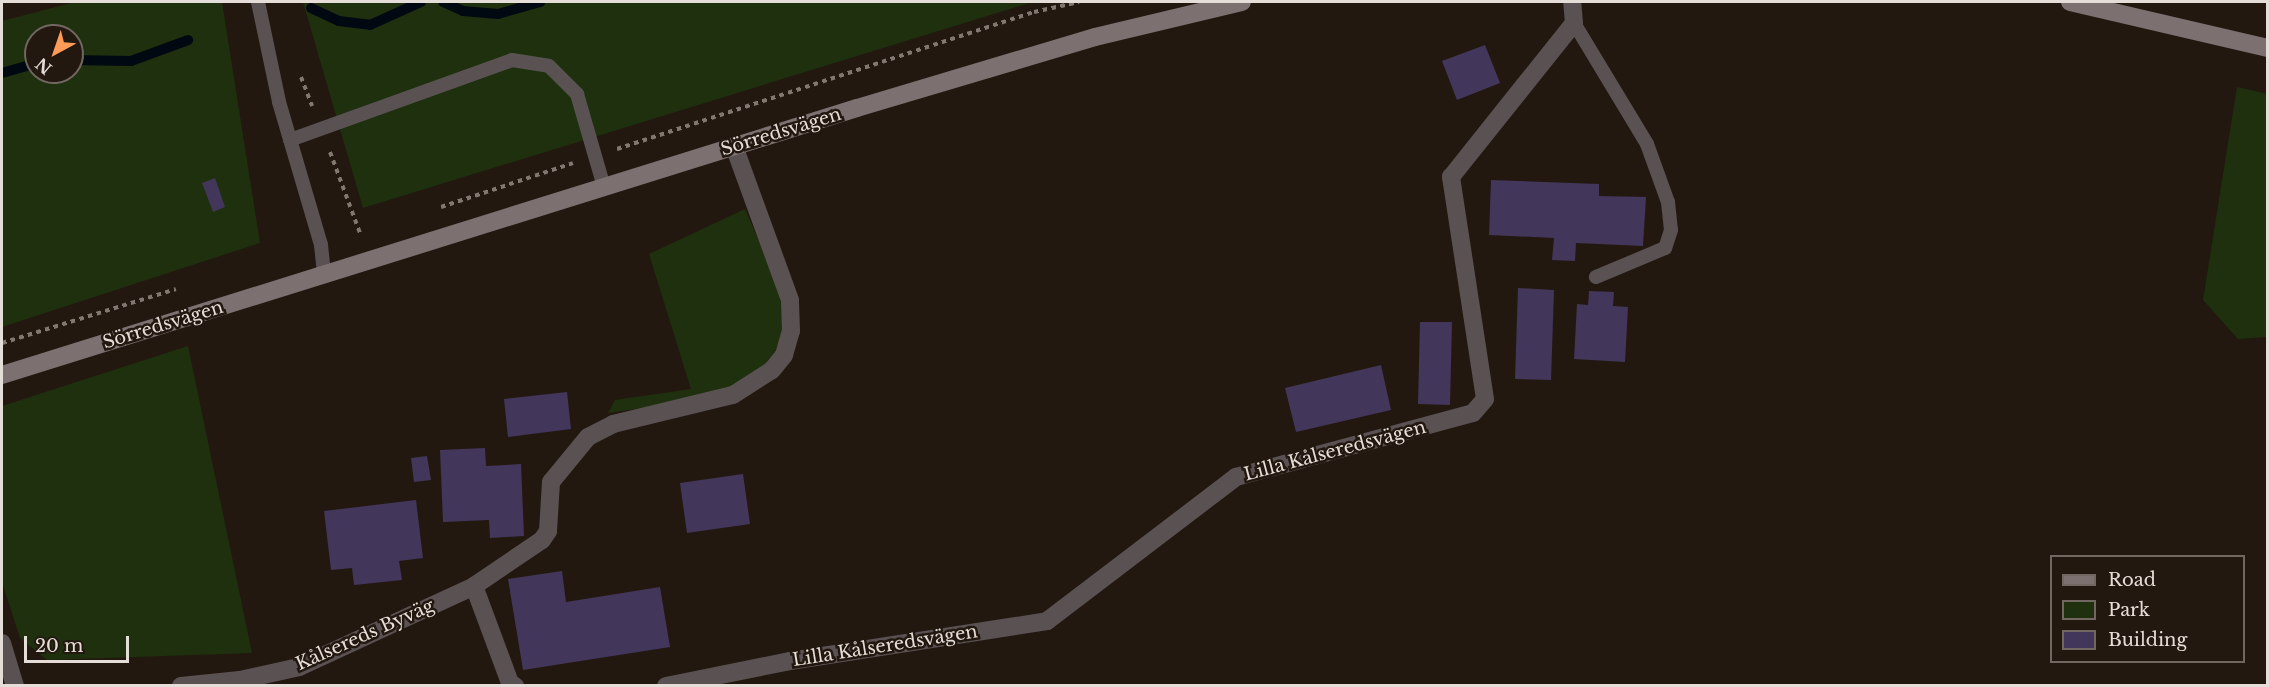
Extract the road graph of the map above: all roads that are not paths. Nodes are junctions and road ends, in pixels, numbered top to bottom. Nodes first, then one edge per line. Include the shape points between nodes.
1 (258, 2) edge
2 (1242, 2) edge
3 (1572, 2) edge
4 (2070, 2) edge
5 (1574, 23) junction
6 (2268, 48) edge
7 (290, 141) junction
8 (734, 146) junction
9 (603, 187) junction
10 (324, 275) junction
11 (1596, 277) dead end
12 (2, 375) edge
13 (474, 586) junction
14 (2, 643) edge
15 (15, 686) edge
16 (181, 686) edge
17 (516, 686) edge
18 (666, 686) edge

1 - 7 lane
2 - 8 street, Sörredsvägen via 1095,37
3 - 5 street
4 - 6 street
5 - 11 lane via 1647,144 1668,202 1671,230 1665,248
5 - 18 street, Lilla Kålseredsvägen via 1451,177 1485,399 1473,413 1236,477 1047,621 790,661
7 - 9 lane via 512,60 549,66 577,94
7 - 10 lane via 321,245
8 - 9 street, Sörredsvägen
8 - 13 street, Kålsereds Byväg via 790,300 791,331 784,355 761,378 733,395 613,424 588,437 551,482 548,531 542,540
9 - 10 street, Sörredsvägen
10 - 12 street, Sörredsvägen
13 - 16 street, Kålsereds Byväg via 299,667 240,680
13 - 17 street via 510,683
14 - 15 street

